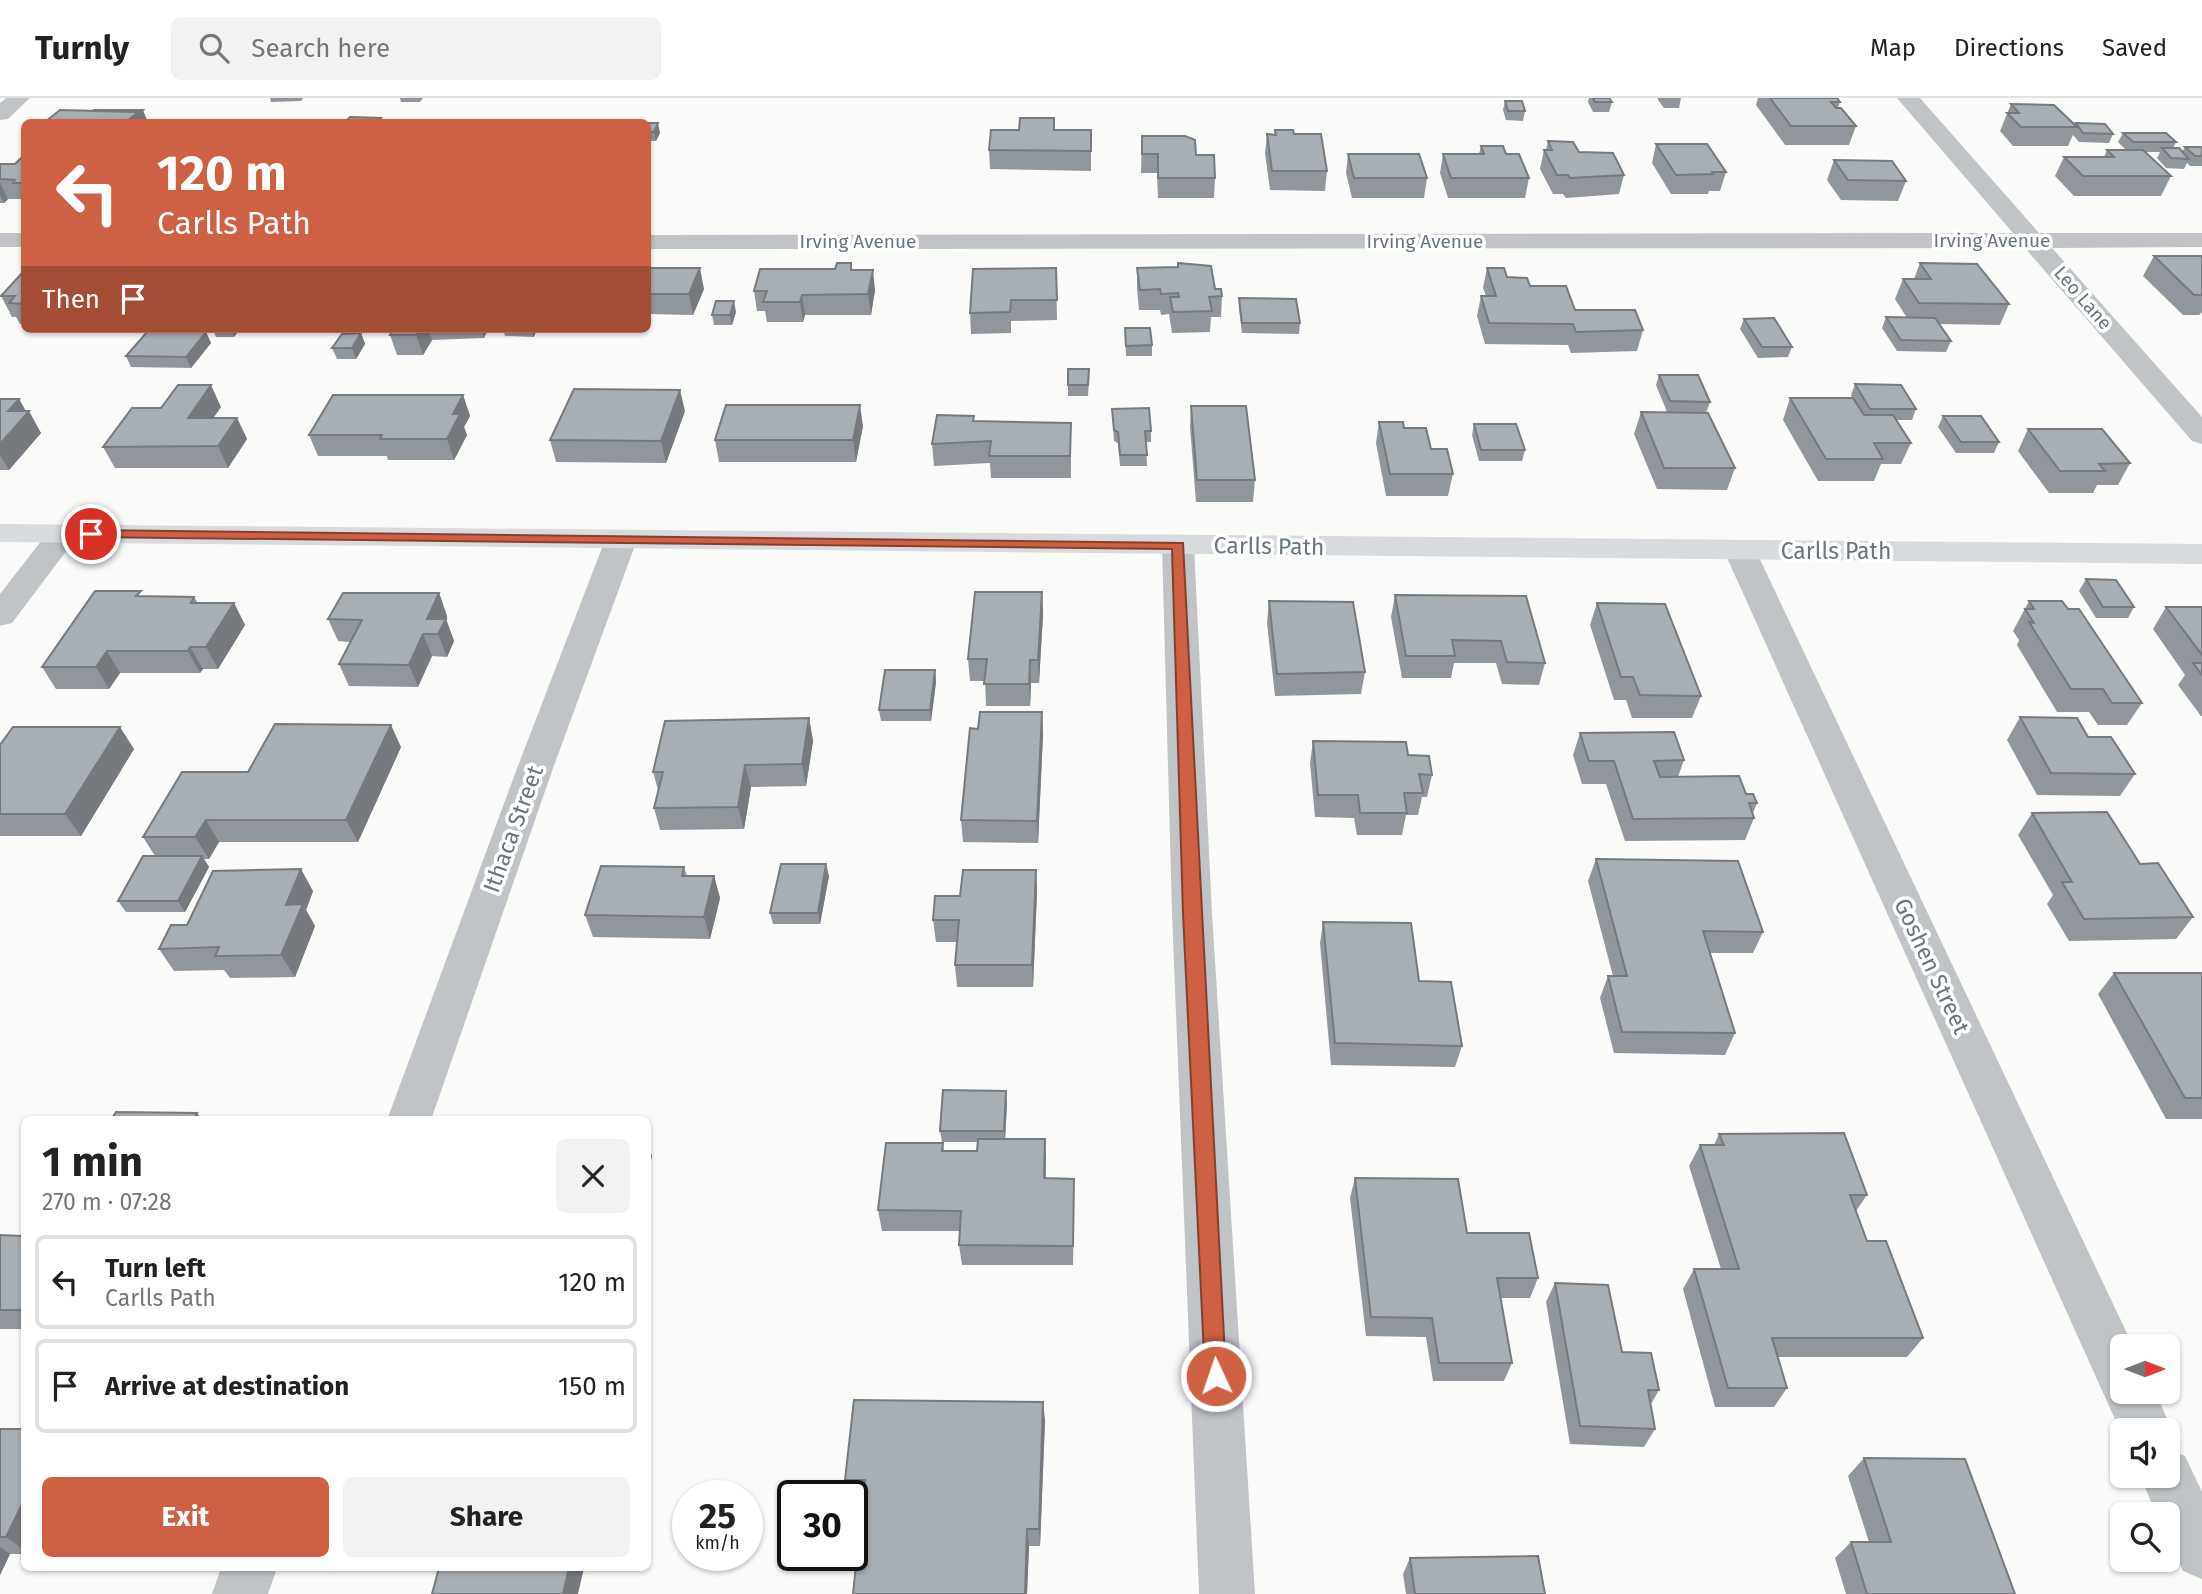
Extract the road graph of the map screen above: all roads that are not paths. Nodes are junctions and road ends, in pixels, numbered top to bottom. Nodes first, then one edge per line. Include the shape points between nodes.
1 (19, 98) edge
2 (1908, 98) edge
3 (0, 114) edge
4 (0, 240) edge
5 (21, 240) edge
6 (2032, 240) junction
7 (2202, 240) edge
8 (651, 242) edge
9 (2202, 435) edge
10 (0, 533) edge
11 (63, 534) junction
12 (621, 540) junction
13 (1178, 545) junction
14 (1740, 551) junction
15 (2202, 554) edge
16 (0, 616) edge
17 (410, 1116) edge
18 (2110, 1352) edge
19 (2172, 1488) edge
20 (2202, 1552) edge
21 (248, 1571) edge
22 (240, 1594) edge
23 (1227, 1594) edge

1 - 3 street
2 - 6 street, Leo Lane
4 - 5 street
6 - 7 street, Irving Avenue
6 - 8 street, Irving Avenue
6 - 9 street, Leo Lane
10 - 11 street, Carlls Path
11 - 12 street, Carlls Path
11 - 16 street
12 - 13 street, Carlls Path
12 - 17 street, Ithaca Street
13 - 14 street, Carlls Path
13 - 23 street
14 - 15 street, Carlls Path
14 - 18 street, Goshen Street
19 - 20 street
21 - 22 street

